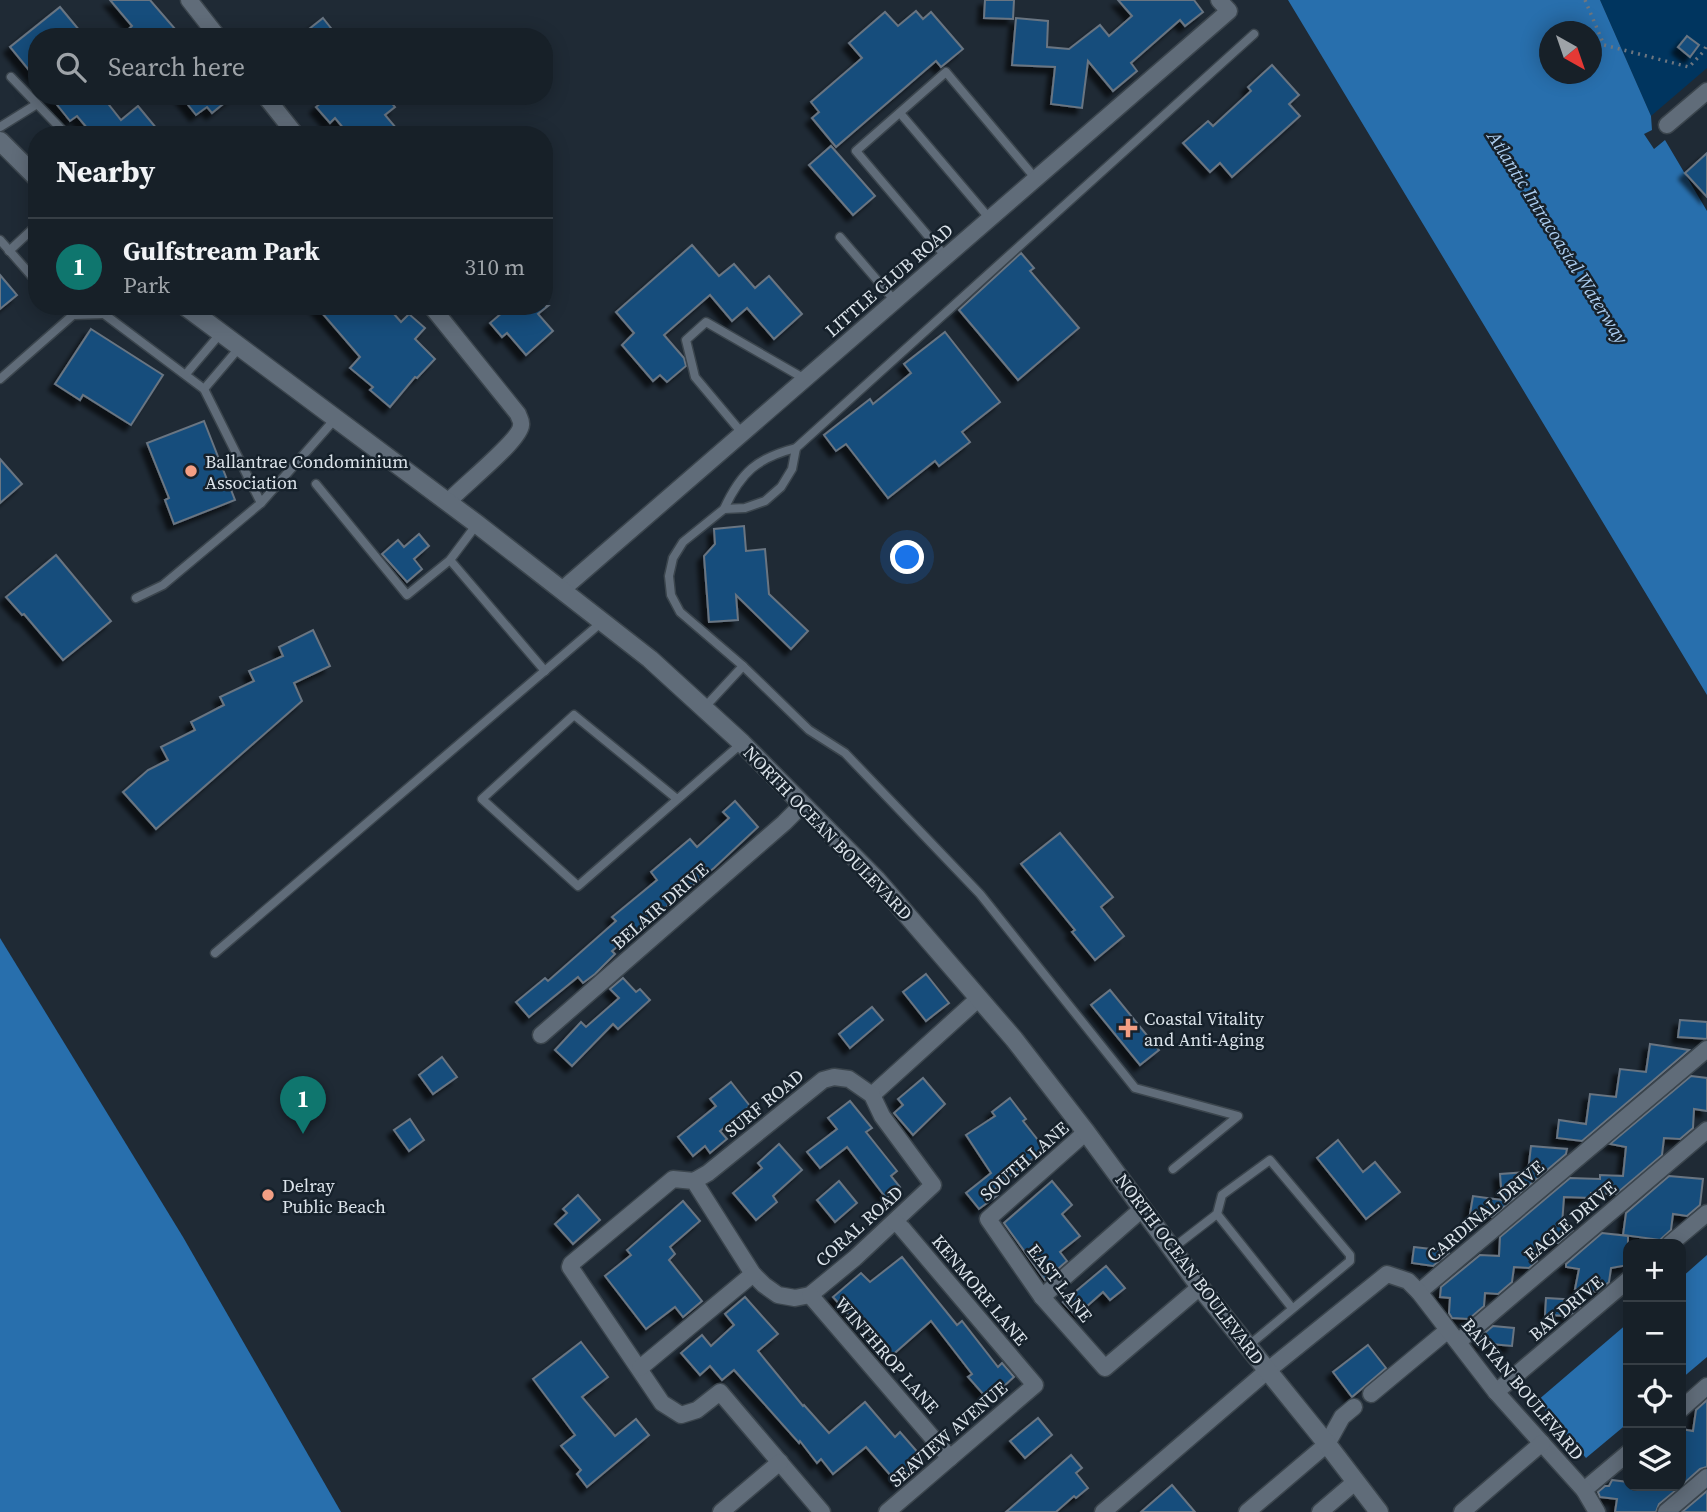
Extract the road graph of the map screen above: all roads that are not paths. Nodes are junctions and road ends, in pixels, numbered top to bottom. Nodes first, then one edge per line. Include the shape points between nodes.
1 (189, 0) edge
2 (1219, 0) edge
3 (212, 28) edge
4 (1254, 34) dead end
5 (11, 77) dead end
6 (1707, 90) edge
7 (28, 94) edge
8 (34, 105) edge
9 (39, 105) edge
10 (271, 105) edge
11 (900, 113) junction
12 (1667, 125) dead end
13 (59, 126) edge
14 (285, 126) edge
15 (0, 127) edge
16 (0, 141) edge
17 (28, 169) edge
18 (1036, 179) junction
19 (990, 219) junction
20 (28, 233) edge
21 (840, 237) dead end
22 (0, 240) edge
23 (9, 251) junction
24 (946, 257) junction
25 (28, 272) edge
26 (895, 301) junction
27 (73, 315) edge
28 (105, 315) edge
29 (196, 315) edge
30 (438, 315) edge
31 (220, 334) junction
32 (239, 348) junction
33 (186, 374) junction
34 (0, 379) edge
35 (804, 379) junction
36 (204, 389) junction
37 (335, 419) junction
38 (742, 433) junction
39 (796, 449) junction
40 (316, 484) dead end
41 (448, 502) junction
42 (261, 503) junction
43 (724, 509) junction
44 (477, 524) junction
45 (450, 560) junction
46 (563, 589) junction
47 (136, 598) dead end
48 (603, 621) junction
49 (743, 666) junction
50 (545, 671) junction
51 (705, 708) junction
52 (742, 743) junction
53 (677, 799) junction
54 (802, 805) junction
55 (215, 953) dead end
56 (978, 999) junction
57 (541, 1035) dead end
58 (1707, 1049) edge
59 (872, 1095) junction
60 (1707, 1130) edge
61 (1086, 1132) junction
62 (1173, 1169) dead end
63 (694, 1181) junction
64 (1142, 1209) junction
65 (1707, 1213) edge
66 (1217, 1214) junction
67 (988, 1219) joint
68 (895, 1222) junction
69 (1676, 1239) edge
70 (1172, 1249) junction
71 (753, 1274) junction
72 (1623, 1284) edge
73 (1200, 1287) junction
74 (1419, 1292) junction
75 (810, 1294) junction
76 (1042, 1297) junction
77 (1292, 1308) junction
78 (1453, 1336) junction
79 (1248, 1346) junction
80 (640, 1368) junction
81 (1267, 1371) junction
82 (1035, 1385) joint
83 (1707, 1386) edge
84 (1496, 1392) junction
85 (1371, 1394) dead end
86 (1686, 1405) edge
87 (1354, 1407) dead end
88 (1542, 1443) junction
89 (1327, 1444) junction
90 (1623, 1457) edge
91 (950, 1458) junction
92 (780, 1462) junction
93 (1707, 1476) edge
94 (1355, 1482) junction
95 (1584, 1490) junction
96 (721, 1512) edge
97 (821, 1512) edge
98 (887, 1512) edge
99 (1103, 1512) edge
100 (1247, 1512) edge
101 (1320, 1512) edge
102 (1379, 1512) edge
103 (1462, 1512) edge
104 (1597, 1512) edge
105 (1666, 1512) edge

1 - 3 street
2 - 18 street, LITTLE CLUB ROAD via 1229,11
4 - 39 lane
5 - 7 lane
6 - 12 street
8 - 15 lane
9 - 13 lane
10 - 14 street
11 - 18 lane via 946,72
11 - 19 lane
11 - 24 lane via 856,151
16 - 17 main road
18 - 19 street, LITTLE CLUB ROAD
19 - 24 street, LITTLE CLUB ROAD
20 - 23 lane
21 - 26 lane
22 - 23 lane
23 - 25 lane
24 - 26 street, LITTLE CLUB ROAD
26 - 35 street, LITTLE CLUB ROAD
27 - 34 lane
28 - 33 lane
29 - 31 main road, NORTH OCEAN BOULEVARD
30 - 41 street via 522,425 509,445
31 - 32 main road, NORTH OCEAN BOULEVARD
31 - 33 lane
32 - 36 lane
32 - 37 main road, NORTH OCEAN BOULEVARD
33 - 36 lane
35 - 38 street, LITTLE CLUB ROAD
35 - 38 lane via 706,322 686,340 695,377
36 - 42 lane
37 - 41 main road, NORTH OCEAN BOULEVARD
37 - 42 lane
38 - 46 street, LITTLE CLUB ROAD
39 - 43 lane via 772,454 751,467
39 - 43 lane via 792,469 773,494 746,508
40 - 45 lane via 407,595
41 - 44 main road, NORTH OCEAN BOULEVARD
42 - 47 lane via 163,585
43 - 49 lane via 683,542 673,558 671,595 680,612
44 - 45 lane
44 - 46 main road, NORTH OCEAN BOULEVARD
45 - 50 lane
46 - 48 main road, NORTH OCEAN BOULEVARD
48 - 50 lane
48 - 51 main road, NORTH OCEAN BOULEVARD
49 - 51 lane
49 - 62 lane via 808,730 845,753 980,894 1135,1088 1238,1115
50 - 55 lane
51 - 52 main road, NORTH OCEAN BOULEVARD
52 - 53 lane
52 - 54 main road, NORTH OCEAN BOULEVARD
53 - 53 lane via 578,886 482,799 573,715
54 - 56 main road, NORTH OCEAN BOULEVARD via 876,879
54 - 57 street, BELAIR DRIVE
56 - 59 street
56 - 61 main road, NORTH OCEAN BOULEVARD
58 - 74 street, CARDINAL DRIVE
59 - 63 street, SURF ROAD via 849,1079 823,1080
59 - 68 street, CORAL ROAD via 882,1116 933,1185
60 - 78 street, EAGLE DRIVE
61 - 64 main road, NORTH OCEAN BOULEVARD
61 - 67 street, SOUTH LANE
63 - 71 street, WINTHROP LANE
63 - 80 street, SURF ROAD via 673,1179 570,1267
64 - 70 main road, NORTH OCEAN BOULEVARD
64 - 76 street
65 - 69 street
66 - 70 lane
66 - 77 lane
66 - 77 lane via 1222,1195 1273,1161 1350,1255 1350,1261
67 - 76 street, EAST LANE
68 - 75 street, CORAL ROAD
68 - 82 street, KENMORE LANE
70 - 73 main road, NORTH OCEAN BOULEVARD
71 - 75 street, WINTHROP LANE via 779,1295 795,1298
71 - 80 street
72 - 84 street, BAY DRIVE
73 - 76 street, EAST LANE via 1105,1368
73 - 79 main road, NORTH OCEAN BOULEVARD
74 - 78 street, BANYAN BOULEVARD
74 - 81 street via 1408,1281 1387,1274
75 - 91 street, WINTHROP LANE
77 - 79 lane
78 - 84 street, BANYAN BOULEVARD
78 - 85 street, EAGLE DRIVE
79 - 81 main road, NORTH OCEAN BOULEVARD
80 - 92 street via 662,1403 681,1415 697,1410 720,1392
81 - 89 main road, NORTH OCEAN BOULEVARD
81 - 99 street
82 - 91 street, SEAVIEW AVENUE
83 - 86 street
84 - 88 street, BANYAN BOULEVARD
87 - 89 street via 1342,1417
88 - 95 street, BANYAN BOULEVARD
88 - 103 street
89 - 94 main road, NORTH OCEAN BOULEVARD
89 - 100 street
90 - 95 street
91 - 98 street, SEAVIEW AVENUE
92 - 96 street
92 - 97 street
93 - 105 street
94 - 101 street
94 - 102 main road, NORTH OCEAN BOULEVARD
95 - 104 street, BANYAN BOULEVARD

